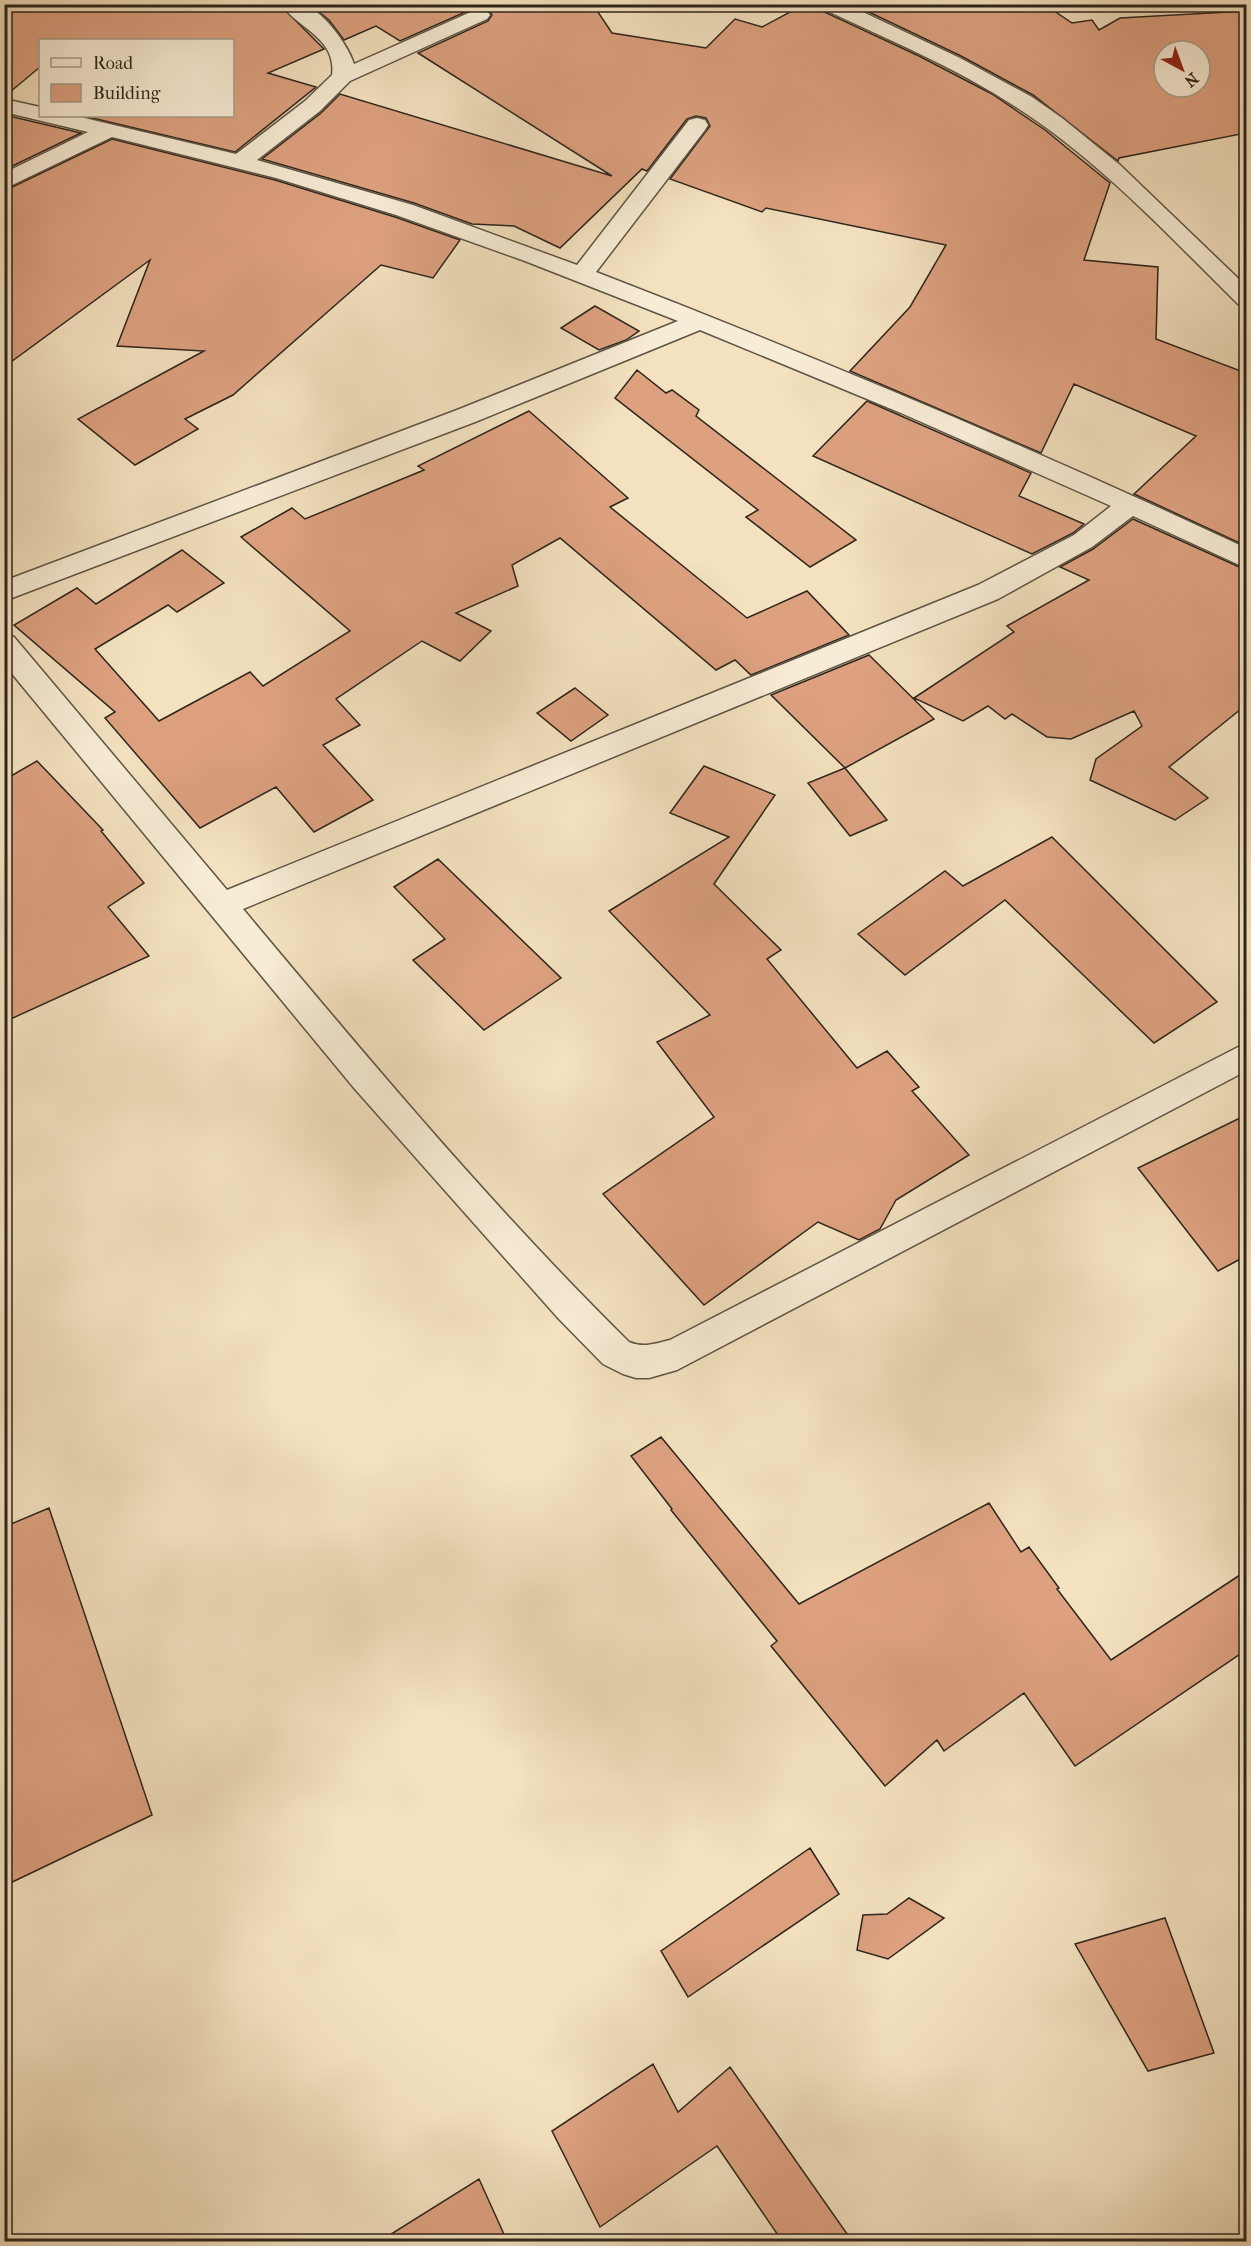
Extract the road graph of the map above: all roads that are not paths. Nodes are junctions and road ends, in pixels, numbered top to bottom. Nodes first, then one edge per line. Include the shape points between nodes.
1 (291, 4) edge
2 (828, 4) edge
3 (480, 15) dead end
4 (342, 77) junction
5 (4, 105) edge
6 (39, 113) edge
7 (54, 117) edge
8 (697, 126) dead end
9 (109, 130) junction
10 (240, 162) junction
11 (4, 182) edge
12 (583, 273) junction
13 (1246, 299) edge
14 (700, 321) junction
15 (1131, 504) junction
16 (1246, 559) edge
17 (4, 592) edge
18 (4, 644) edge
19 (222, 905) junction
20 (1246, 1056) edge

1 - 4 street via 316,23 337,48 344,63
2 - 13 street via 995,84 1026,103 1119,176
3 - 4 street
4 - 10 street via 319,101
5 - 6 street
7 - 9 street
8 - 12 street
9 - 10 street
9 - 11 street
10 - 12 street via 362,196
12 - 14 street
14 - 15 street
14 - 17 street via 466,416
15 - 16 street
15 - 19 street via 1083,542 988,592
18 - 19 street
19 - 20 street via 364,1078 570,1307 616,1353 636,1362 649,1362 687,1349

